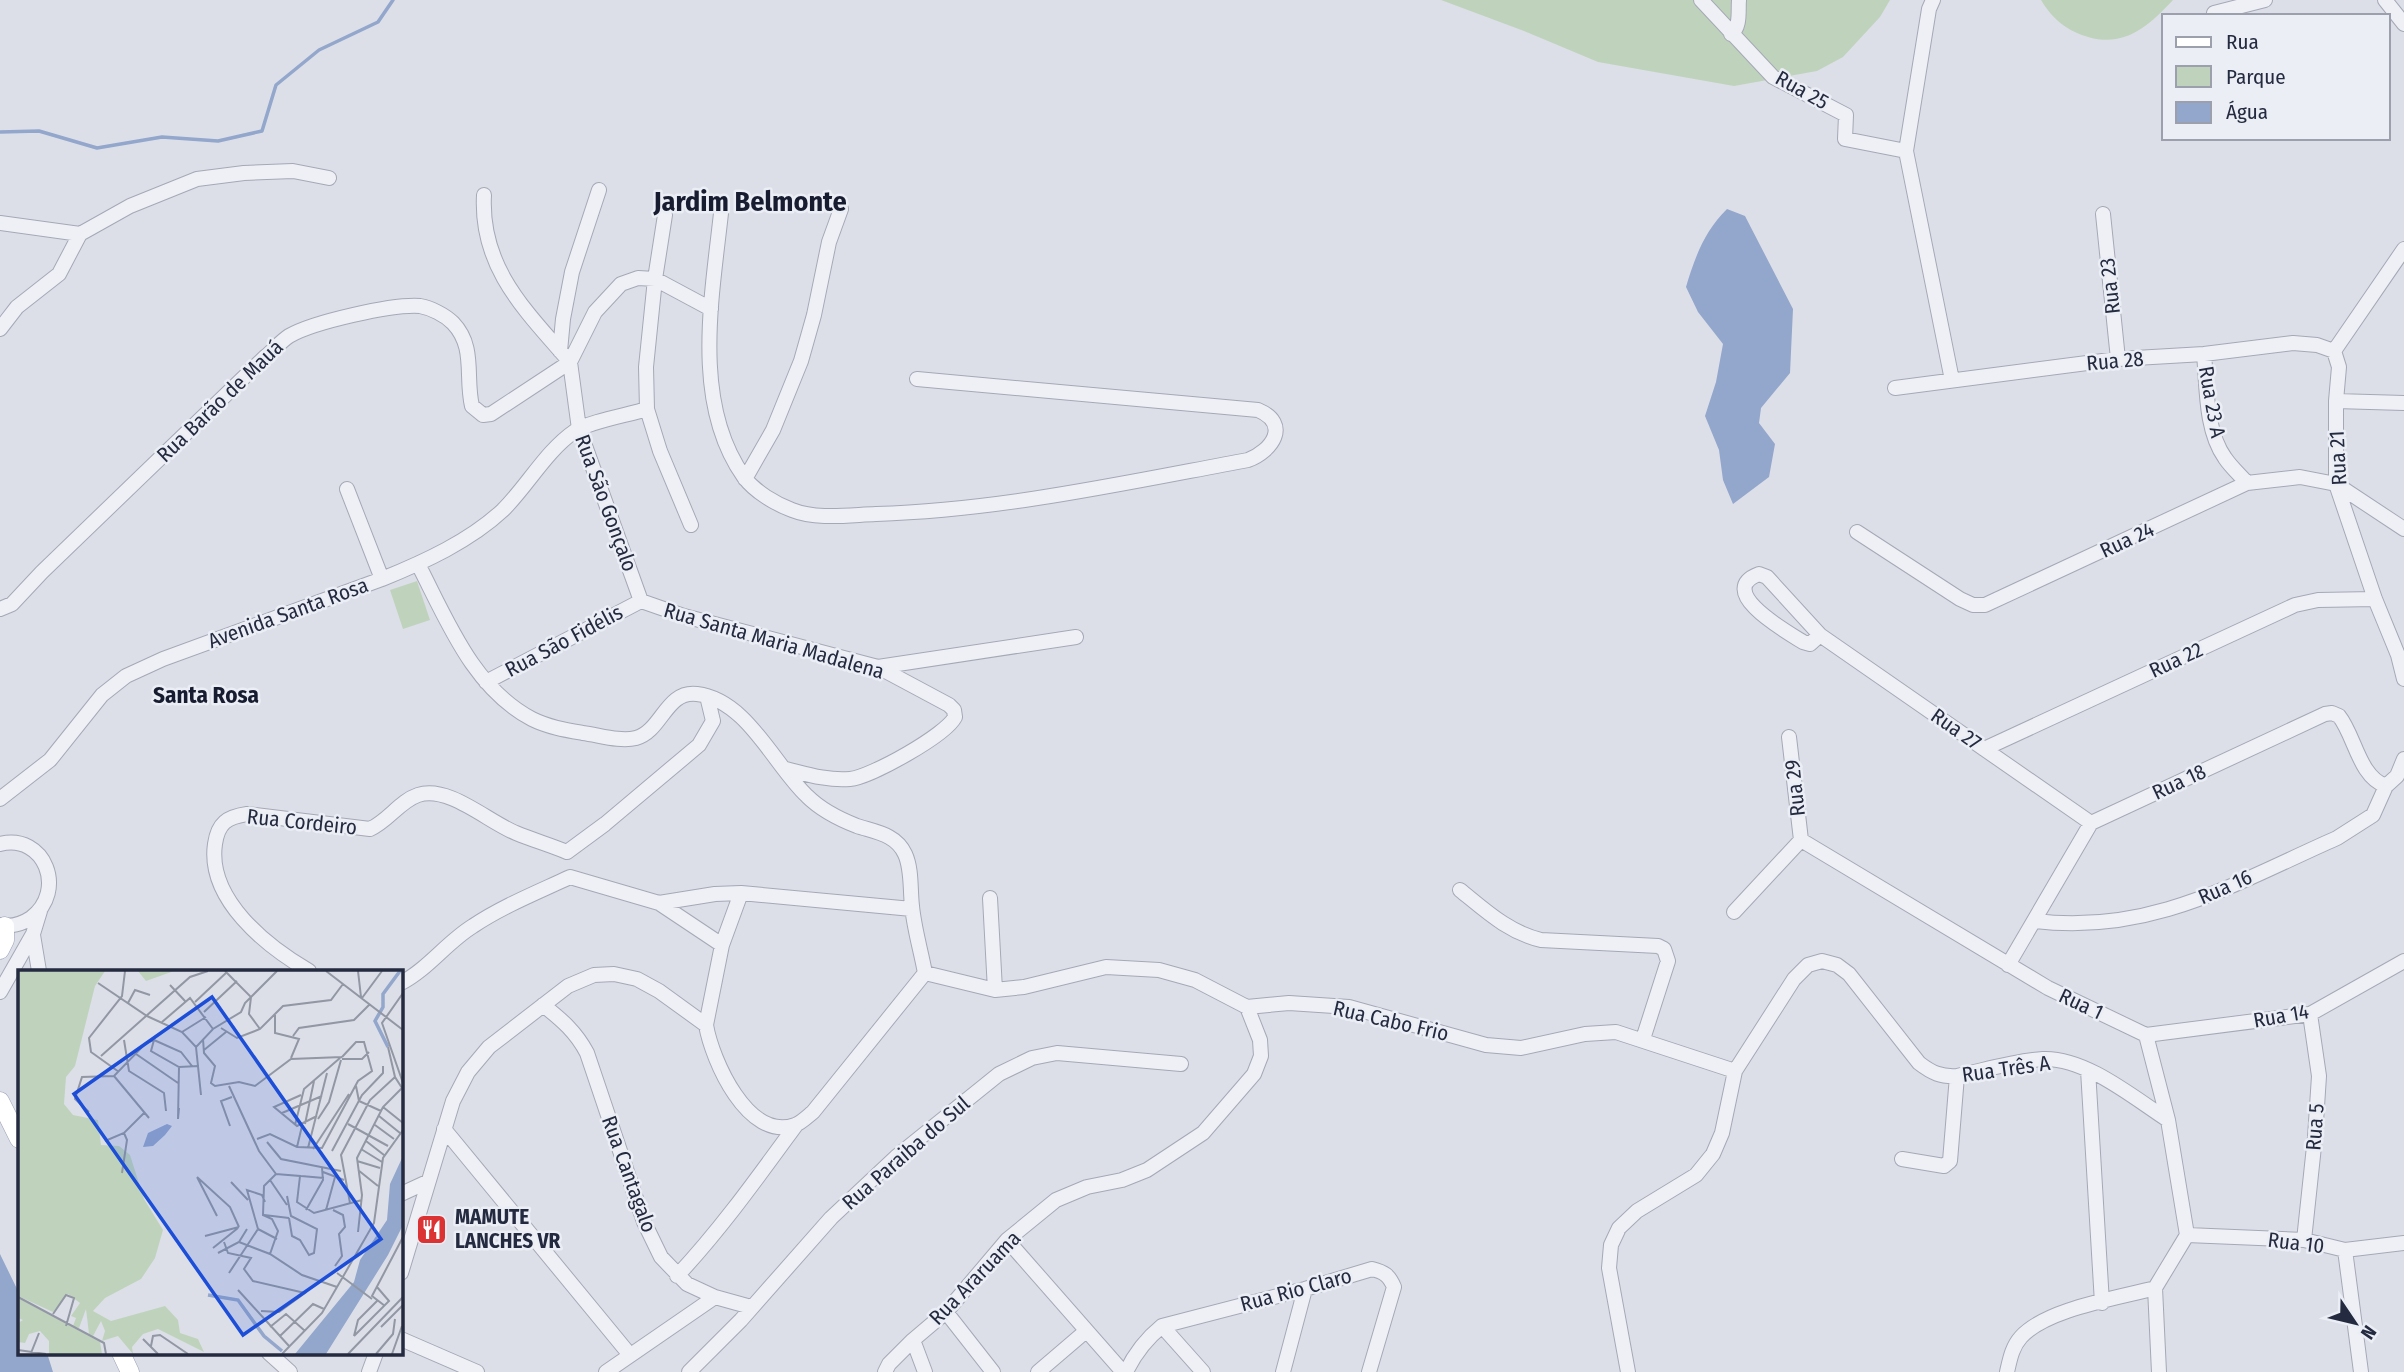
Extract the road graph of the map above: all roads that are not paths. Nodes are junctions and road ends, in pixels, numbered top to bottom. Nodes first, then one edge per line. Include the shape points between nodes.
1 (1701, 0) edge
2 (1739, 0) edge
3 (1933, 0) edge
4 (2265, 0) edge
5 (2385, 0) edge
6 (2214, 13) dead end
7 (2404, 24) edge
8 (1731, 34) junction
9 (1906, 151) junction
10 (329, 178) dead end
11 (600, 190) dead end
12 (484, 195) dead end
13 (722, 204) dead end
14 (841, 209) dead end
15 (2103, 214) dead end
16 (665, 215) dead end
17 (0, 223) edge
18 (80, 233) junction
19 (2404, 249) edge
20 (655, 279) junction
21 (711, 309) junction
22 (0, 329) edge
23 (2334, 351) junction
24 (2204, 354) junction
25 (565, 357) junction
26 (2118, 359) junction
27 (917, 379) dead end
28 (1952, 380) junction
29 (1895, 387) dead end
30 (2336, 401) junction
31 (2404, 403) edge
32 (647, 409) junction
33 (579, 429) junction
34 (745, 479) junction
35 (2247, 483) junction
36 (2336, 484) junction
37 (347, 489) dead end
38 (691, 525) dead end
39 (2404, 529) edge
40 (1857, 532) dead end
41 (418, 564) junction
42 (382, 579) junction
43 (2375, 599) junction
44 (642, 601) junction
45 (0, 609) edge
46 (1820, 635) junction
47 (1076, 637) dead end
48 (2401, 656) edge
49 (878, 667) junction
50 (2404, 679) edge
51 (486, 682) junction
52 (707, 696) junction
53 (1789, 737) dead end
54 (1984, 749) junction
55 (2404, 759) edge
56 (786, 769) junction
57 (2386, 786) junction
58 (0, 799) edge
59 (2091, 823) junction
60 (1801, 840) junction
61 (2, 843) edge
62 (567, 852) junction
63 (570, 877) junction
64 (1460, 890) dead end
65 (741, 893) junction
66 (990, 898) dead end
67 (659, 903) junction
68 (912, 909) junction
69 (40, 911) junction
70 (1734, 912) dead end
71 (2035, 921) junction
72 (3, 925) edge
73 (33, 934) junction
74 (722, 945) junction
75 (0, 950) edge
76 (2404, 961) edge
77 (2008, 965) junction
78 (39, 970) edge
79 (308, 970) edge
80 (925, 974) junction
81 (402, 982) edge
82 (995, 990) junction
83 (0, 992) edge
84 (543, 1005) junction
85 (1247, 1007) junction
86 (2310, 1014) junction
87 (706, 1025) junction
88 (2147, 1034) junction
89 (1643, 1039) junction
90 (1181, 1064) dead end
91 (2088, 1070) junction
92 (1735, 1071) junction
93 (1957, 1076) junction
94 (0, 1101) edge
95 (2168, 1120) junction
96 (796, 1125) junction
97 (444, 1129) junction
98 (18, 1137) edge
99 (1902, 1159) dead end
100 (427, 1182) junction
101 (402, 1194) edge
102 (2187, 1235) junction
103 (1007, 1240) junction
104 (2304, 1240) junction
105 (2404, 1243) edge
106 (2345, 1250) junction
107 (402, 1270) edge
108 (677, 1276) junction
109 (2155, 1288) junction
110 (1305, 1289) junction
111 (715, 1297) junction
112 (2102, 1303) junction
113 (751, 1307) junction
114 (946, 1312) junction
115 (1163, 1326) junction
116 (1086, 1331) junction
117 (402, 1339) edge
118 (913, 1340) junction
119 (121, 1354) edge
120 (270, 1354) edge
121 (376, 1354) edge
122 (629, 1355) junction
123 (130, 1372) edge
124 (290, 1372) edge
125 (369, 1372) edge
126 (477, 1372) edge
127 (606, 1372) edge
128 (689, 1372) edge
129 (885, 1372) edge
130 (925, 1372) edge
131 (993, 1372) edge
132 (1038, 1372) edge
133 (1125, 1372) edge
134 (1203, 1372) edge
135 (1283, 1372) edge
136 (1369, 1372) edge
137 (1628, 1372) edge
138 (2007, 1372) edge
139 (2160, 1372) edge
140 (2361, 1372) edge

1 - 8 street, Rua 25
2 - 8 street via 1738,25
3 - 9 street
4 - 6 street
5 - 7 street
8 - 9 street, Rua 25 via 1773,77 1846,115 1845,139
9 - 28 street
10 - 18 street via 293,171 197,179 130,206
11 - 25 street, Rua São Gonçalo via 572,272 563,318
12 - 25 street via 483,220 500,275
13 - 21 street
14 - 34 street via 828,242 802,361 773,430
15 - 26 street, Rua 23
16 - 20 street
17 - 18 street
18 - 22 street via 59,274 17,307
19 - 23 street
20 - 21 street
20 - 25 street via 621,284 595,312
20 - 32 street via 646,367
21 - 34 street via 715,414
23 - 24 street, Rua 28 via 2293,344
23 - 30 street, Rua 21 via 2339,367
24 - 26 street, Rua 28
24 - 35 street, Rua 23 A via 2216,440
25 - 33 street, Rua São Gonçalo
25 - 45 street, Rua Barão de Mauá via 492,414 484,415 472,405 470,359 464,340 454,324 439,313 421,306 395,308 318,323 288,337 12,604
26 - 28 street, Rua 28
27 - 34 street via 1258,410 1276,424 1276,434 1261,455 1248,460 1020,502 921,513 827,516 793,511
28 - 29 street, Rua 28
30 - 31 street
30 - 36 street, Rua 21
32 - 33 street
32 - 38 street
33 - 41 street, Avenida Santa Rosa via 563,440 484,526
33 - 44 street, Rua São Gonçalo
35 - 36 street, Rua 24 via 2288,477
35 - 40 street, Rua 24 via 1985,605 1959,599
36 - 39 street, Rua 24
36 - 43 street, Rua 21
37 - 42 street
41 - 42 street, Avenida Santa Rosa
41 - 51 street via 470,662
42 - 58 street, Avenida Santa Rosa via 163,659 126,677 102,695 50,760
43 - 48 street, Rua 21
43 - 54 street, Rua 22 via 2295,605
44 - 49 street, Rua Santa Maria Madalena
44 - 51 street, Rua São Fidélis
46 - 46 street, Rua 27 via 1810,643 1803,642 1761,614 1745,593 1750,577 1767,576
46 - 54 street, Rua 27
47 - 49 street
48 - 50 street, Rua 21
49 - 56 street, Rua Santa Maria Madalena via 949,705 955,717 951,725 882,768 851,779
51 - 52 street via 531,719 555,728 621,739 636,738 649,730 675,699 695,693
52 - 56 street via 740,716
52 - 62 street via 713,721 699,745
53 - 60 street, Rua 29
54 - 59 street, Rua 27
55 - 57 street via 2397,776
56 - 68 street via 806,796 829,813 897,841 906,855
57 - 59 street, Rua 18 via 2369,774 2339,716 2332,713
57 - 71 street, Rua 16 via 2373,814 2358,826 2182,906 2123,921 2067,925
59 - 71 street
60 - 70 street
60 - 77 street, Rua 1
61 - 69 street via 32,849 42,859 50,886
62 - 63 street
62 - 79 street, Rua Cordeiro via 515,833 445,795 431,793 417,795 370,829 247,814 232,817 221,824 215,848 216,875 226,896 260,938
63 - 67 street
63 - 81 street via 474,925
64 - 89 street via 1523,936 1664,949 1668,961
65 - 67 street
65 - 68 street
65 - 74 street
66 - 82 street
67 - 74 street
68 - 80 street
69 - 72 street via 24,923
69 - 73 street
71 - 77 street
72 - 75 main road via 5,940
73 - 78 street
73 - 83 street
74 - 87 street
76 - 86 street, Rua 14
77 - 88 street, Rua 1
80 - 82 street
80 - 96 street via 813,1112
82 - 85 street via 1106,967 1158,970 1195,980
84 - 87 street via 568,986 594,975 614,974 659,991
84 - 97 street via 489,1047 468,1072
84 - 108 street, Rua Cantagalo via 568,1024 587,1053 644,1222 661,1257
85 - 89 street, Rua Cabo Frio via 1289,1003 1349,1007 1486,1045 1521,1048 1585,1034 1616,1032
85 - 103 street, Rua Araruama via 1261,1056 1254,1074 1203,1133 1147,1170 1056,1200
86 - 88 street, Rua 14
86 - 104 street, Rua 5 via 2319,1076
87 - 96 street via 709,1046 749,1113 763,1124
88 - 95 street
89 - 92 street, Rua Cabo Frio
90 - 113 street, Rua Paraiba do Sul via 1057,1053 1032,1058 999,1074 840,1209
91 - 93 street, Rua Três A via 2044,1059
91 - 95 street, Rua Três A
91 - 112 street
92 - 93 street, Rua Três A via 1794,979 1808,965 1822,961 1849,974 1919,1063 1931,1073
92 - 137 street via 1713,1154 1696,1174 1619,1227 1611,1245 1609,1268
93 - 99 street via 1950,1161 1944,1166
94 - 98 main road
95 - 102 street
96 - 108 street
97 - 100 street
97 - 122 street
100 - 101 street
100 - 107 street
102 - 104 street, Rua 10
102 - 109 street
103 - 114 street, Rua Araruama
103 - 116 street
104 - 106 street, Rua 10
105 - 106 street, Rua 10
106 - 140 street
108 - 111 street, Rua Cantagalo
109 - 112 street
109 - 139 street
110 - 115 street, Rua Rio Claro
110 - 135 street
110 - 136 street, Rua Rio Claro via 1372,1269 1390,1277 1394,1286
111 - 113 street, Rua Cantagalo
111 - 122 street
112 - 138 street via 2061,1312 2035,1324 2013,1349
113 - 128 street, Rua Paraiba do Sul
114 - 118 street, Rua Araruama
114 - 131 street
115 - 133 street, Rua Rio Claro via 1149,1336
115 - 134 street
116 - 132 street
116 - 133 street
117 - 126 street
118 - 129 street, Rua Araruama
118 - 130 street
119 - 123 main road
120 - 124 street
121 - 125 street
122 - 127 street

